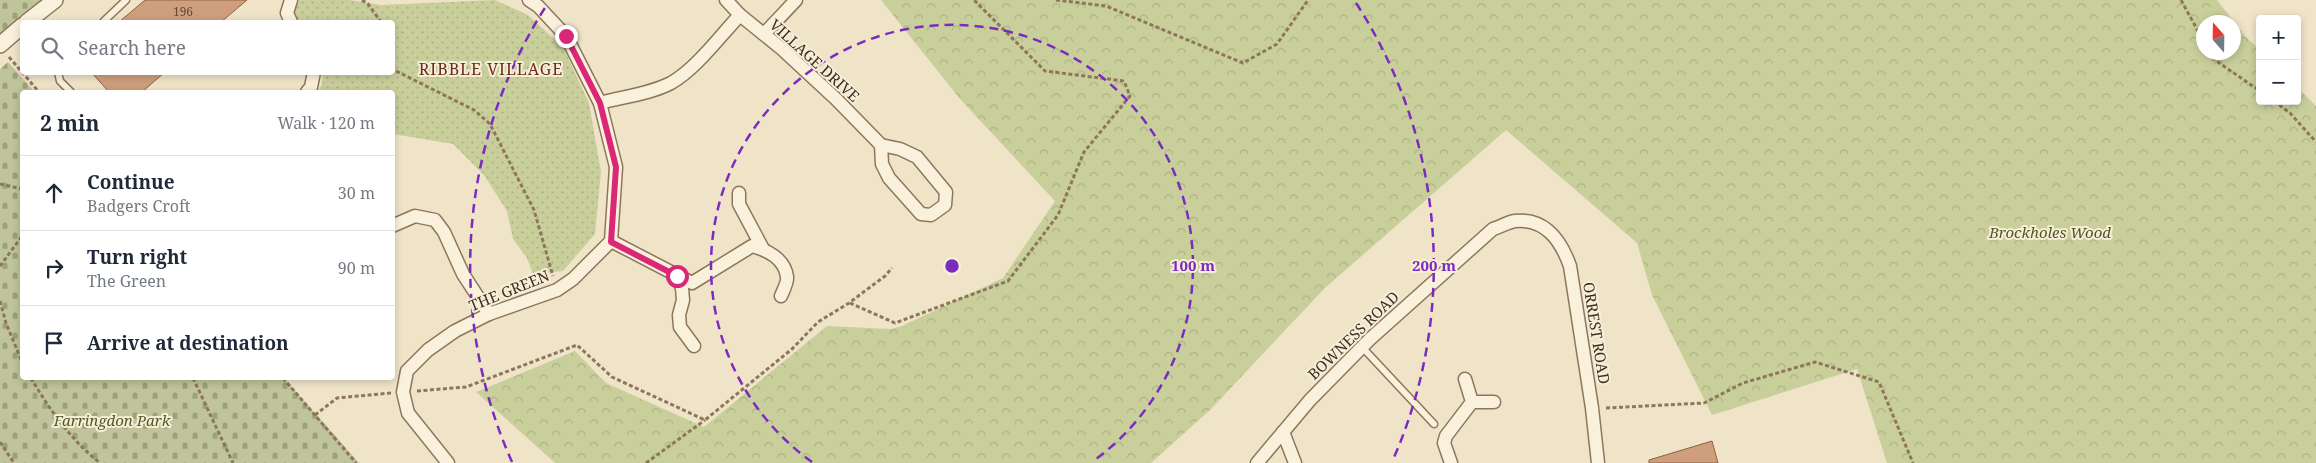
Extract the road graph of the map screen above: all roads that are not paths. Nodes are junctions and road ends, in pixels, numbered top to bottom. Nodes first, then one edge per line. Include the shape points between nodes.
1 (55, 0) edge
2 (126, 0) edge
3 (291, 0) edge
4 (529, 0) edge
5 (726, 0) edge
6 (796, 0) edge
7 (740, 15) junction
8 (30, 20) edge
9 (104, 20) edge
10 (290, 20) edge
11 (20, 28) edge
12 (764, 34) junction
13 (3, 49) edge
14 (59, 75) edge
15 (313, 75) edge
16 (69, 90) edge
17 (309, 90) edge
18 (600, 103) junction
19 (881, 145) junction
20 (739, 193) dead end
21 (1535, 223) joint
22 (395, 225) edge
23 (611, 242) junction
24 (763, 249) junction
25 (677, 276) junction
26 (781, 296) dead end
27 (489, 314) junction
28 (694, 346) dead end
29 (1362, 346) junction
30 (1465, 379) dead end
31 (1472, 402) junction
32 (1494, 402) dead end
33 (1434, 424) dead end
34 (1283, 432) junction
35 (448, 463) edge
36 (1257, 463) edge
37 (1295, 463) edge
38 (1451, 463) edge
39 (1598, 463) edge

1 - 8 street
2 - 9 lane
3 - 10 street via 287,13
4 - 18 street via 566,36
5 - 7 street, VILLAGE DRIVE
6 - 12 street
7 - 12 street, VILLAGE DRIVE
7 - 18 street via 685,72 670,83
11 - 13 street
12 - 19 street, VILLAGE DRIVE
14 - 16 lane
15 - 17 street
18 - 23 street via 616,167
19 - 19 street via 917,156 946,192 945,205 931,215 921,214 889,178 882,164
20 - 24 street via 739,204
21 - 29 street, BOWNESS ROAD via 1515,221 1494,229
21 - 39 street, ORREST ROAD via 1552,233 1564,248 1570,266
22 - 27 street via 415,216 435,220 463,274
23 - 25 street
23 - 27 street, THE GREEN via 557,290
24 - 25 street via 752,246 692,283
24 - 26 street via 778,258 788,278
25 - 28 street via 684,300 680,327
27 - 35 street, THE GREEN via 455,331 428,350 407,371 403,392 408,413
29 - 33 lane
29 - 34 street, BOWNESS ROAD
30 - 31 street
31 - 32 street
31 - 38 street via 1446,436 1444,443
34 - 36 street, BOWNESS ROAD
34 - 37 street

